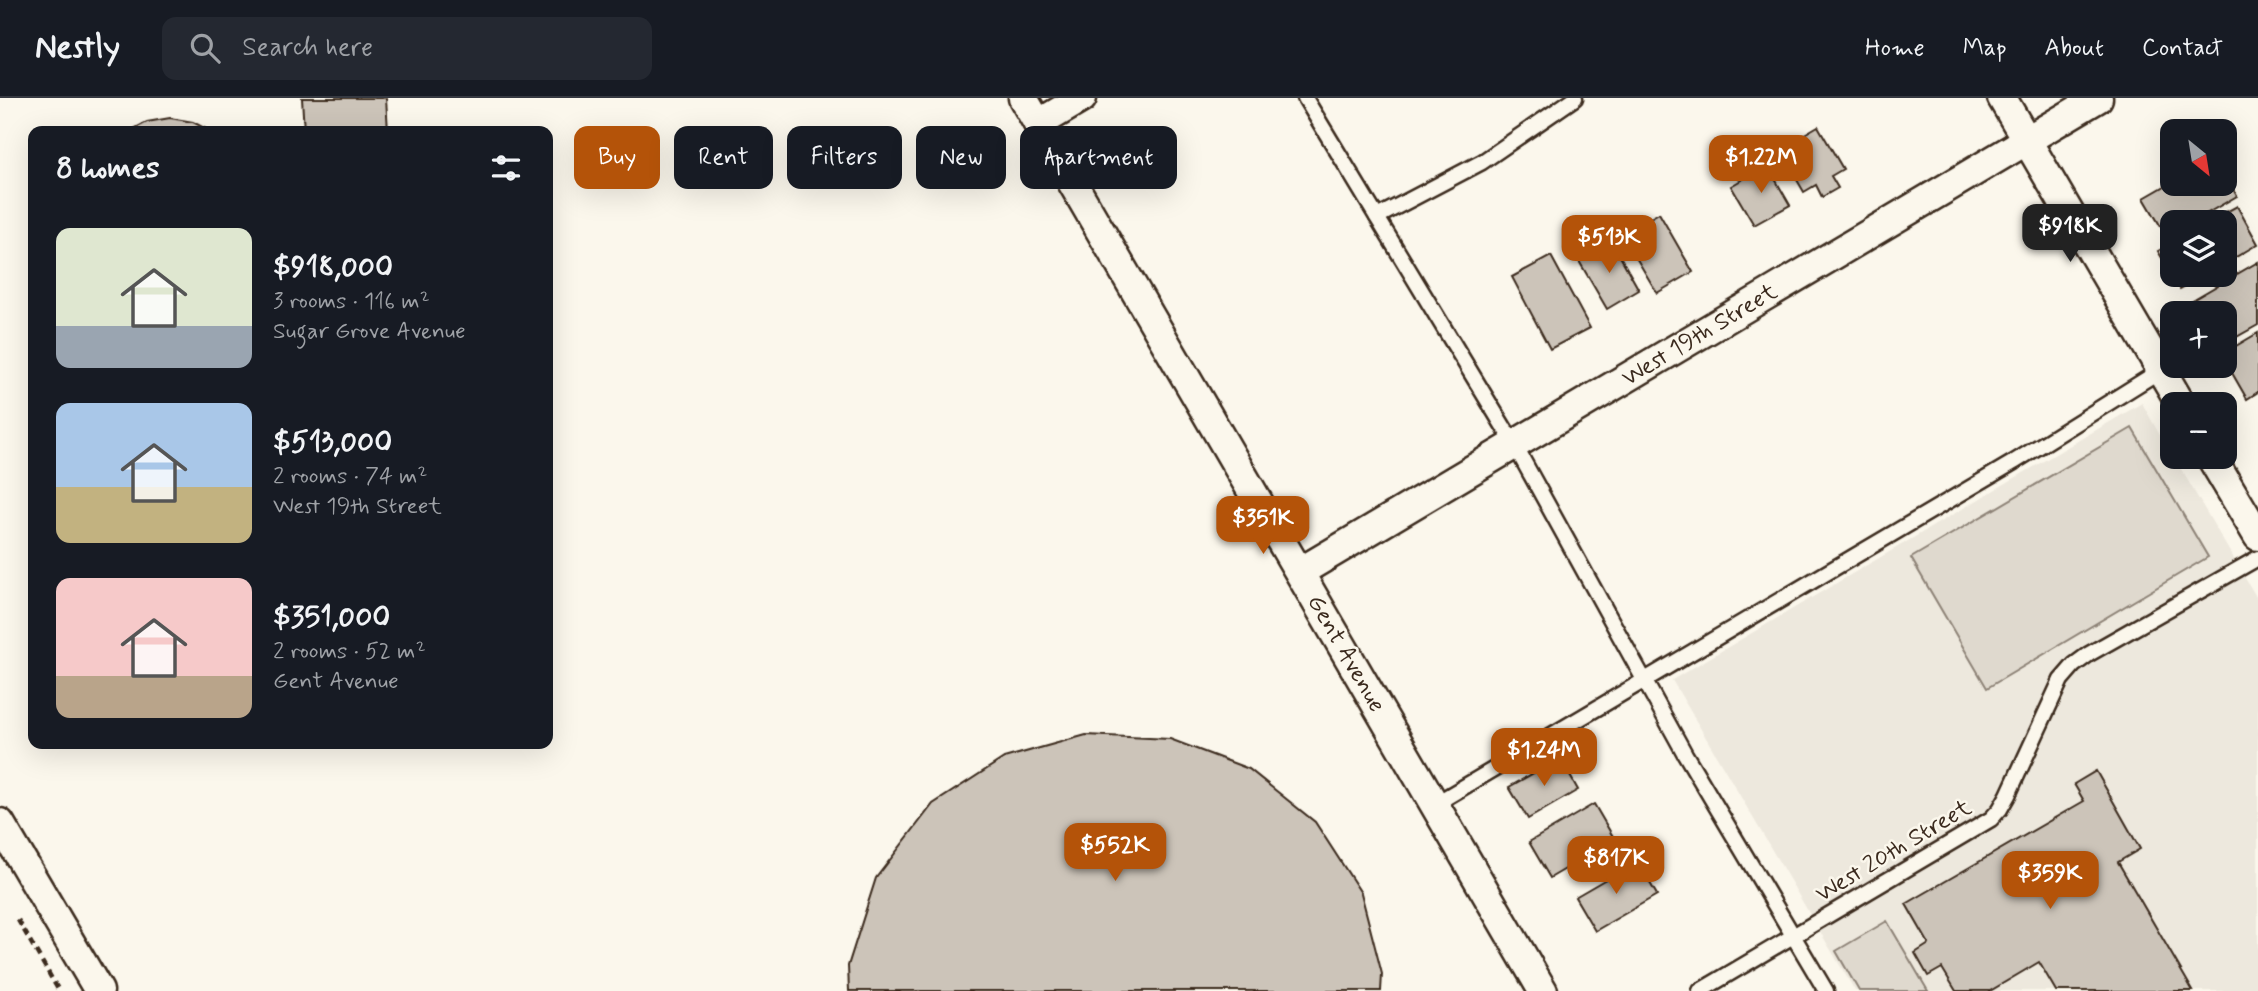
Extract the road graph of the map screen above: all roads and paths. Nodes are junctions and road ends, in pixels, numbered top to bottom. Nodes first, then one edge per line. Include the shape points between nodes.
1 (1023, 98) edge
2 (1082, 98) edge
3 (1305, 98) edge
4 (1575, 98) edge
5 (2001, 98) edge
6 (2098, 98) edge
7 (1038, 124) junction
8 (2026, 141) junction
9 (1377, 217) junction
10 (2160, 368) edge
11 (2160, 371) edge
12 (1514, 444) junction
13 (2218, 469) edge
14 (2258, 536) edge
15 (2258, 558) edge
16 (1300, 572) junction
17 (1645, 682) junction
18 (1435, 804) junction
19 (0, 823) edge
20 (13, 912) dead end
21 (1793, 936) junction
22 (59, 991) edge
23 (99, 991) edge
24 (1543, 991) edge
25 (1700, 991) edge
26 (1826, 991) edge

1 - 7 street, Gent Avenue
2 - 7 street
3 - 9 lane
4 - 9 lane via 1482,162
5 - 8 street
6 - 8 street, West 19th Street
7 - 16 street, Gent Avenue
8 - 10 street
8 - 12 street, West 19th Street
9 - 12 lane
11 - 17 lane
12 - 16 street, West 19th Street
12 - 17 lane
13 - 14 street
15 - 21 lane, West 20th Street via 2074,665 2061,680 2008,795 1991,819
16 - 18 street, Gent Avenue
17 - 18 lane
17 - 21 lane
18 - 24 street, Gent Avenue
19 - 23 street
20 - 22 path
21 - 25 lane, West 20th Street
21 - 26 lane

